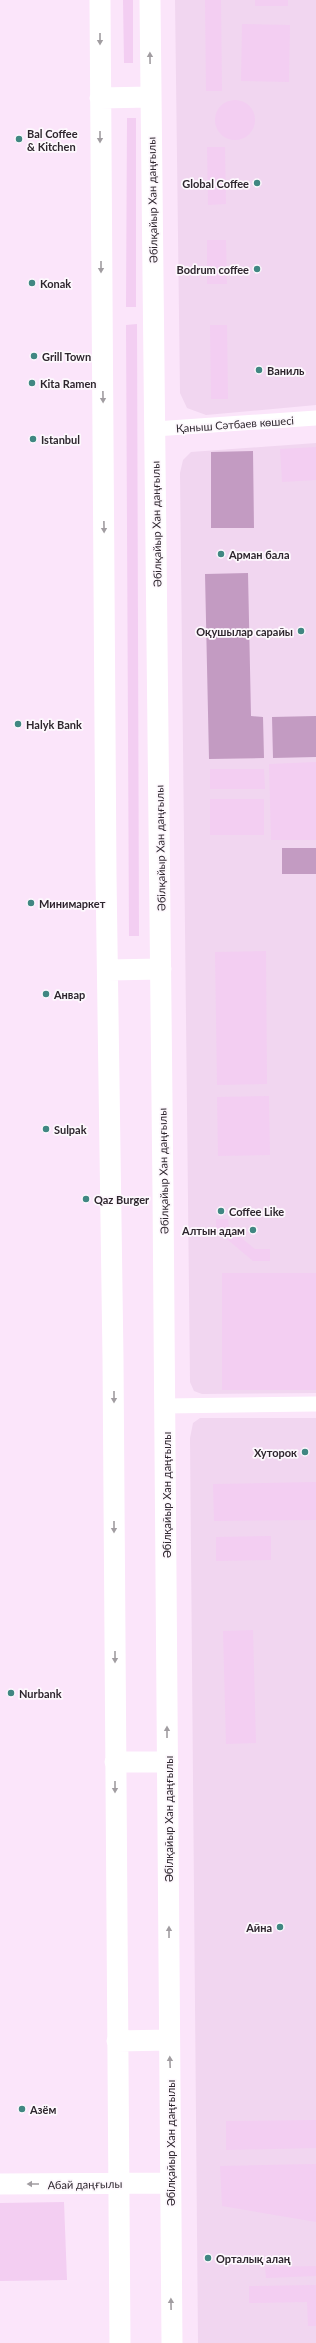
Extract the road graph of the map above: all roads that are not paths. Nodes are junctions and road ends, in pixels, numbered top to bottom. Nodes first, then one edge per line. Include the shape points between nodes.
1 (100, 0) edge
2 (150, 0) edge
3 (150, 97) junction
4 (100, 98) junction
5 (316, 418) edge
6 (154, 429) junction
7 (161, 969) junction
8 (109, 970) junction
9 (316, 1404) edge
10 (165, 1406) junction
11 (115, 1762) junction
12 (168, 1762) junction
13 (169, 2040) junction
14 (117, 2041) junction
15 (118, 2183) junction
16 (170, 2183) junction
17 (0, 2184) edge
18 (120, 2343) edge
19 (172, 2343) edge

1 -> 4 main road
3 -> 2 main road, Әбілқайыр Хан даңғылы
3 - 4 main road
3 - 6 main road, Әбілқайыр Хан даңғылы
4 -> 8 main road
5 - 6 street, Қаныш Сәтбаев көшесі
6 - 7 main road, Әбілқайыр Хан даңғылы
7 - 8 main road
7 - 10 main road, Әбілқайыр Хан даңғылы
8 -> 11 main road
9 - 10 street
12 -> 10 main road, Әбілқайыр Хан даңғылы
11 - 12 main road
11 -> 14 main road
13 -> 12 main road, Әбілқайыр Хан даңғылы
13 - 14 main road
16 -> 13 main road, Әбілқайыр Хан даңғылы
14 - 15 main road
15 - 16 main road, Абай даңғылы
15 -> 17 main road, Абай даңғылы
15 - 18 main road
19 -> 16 main road, Әбілқайыр Хан даңғылы

